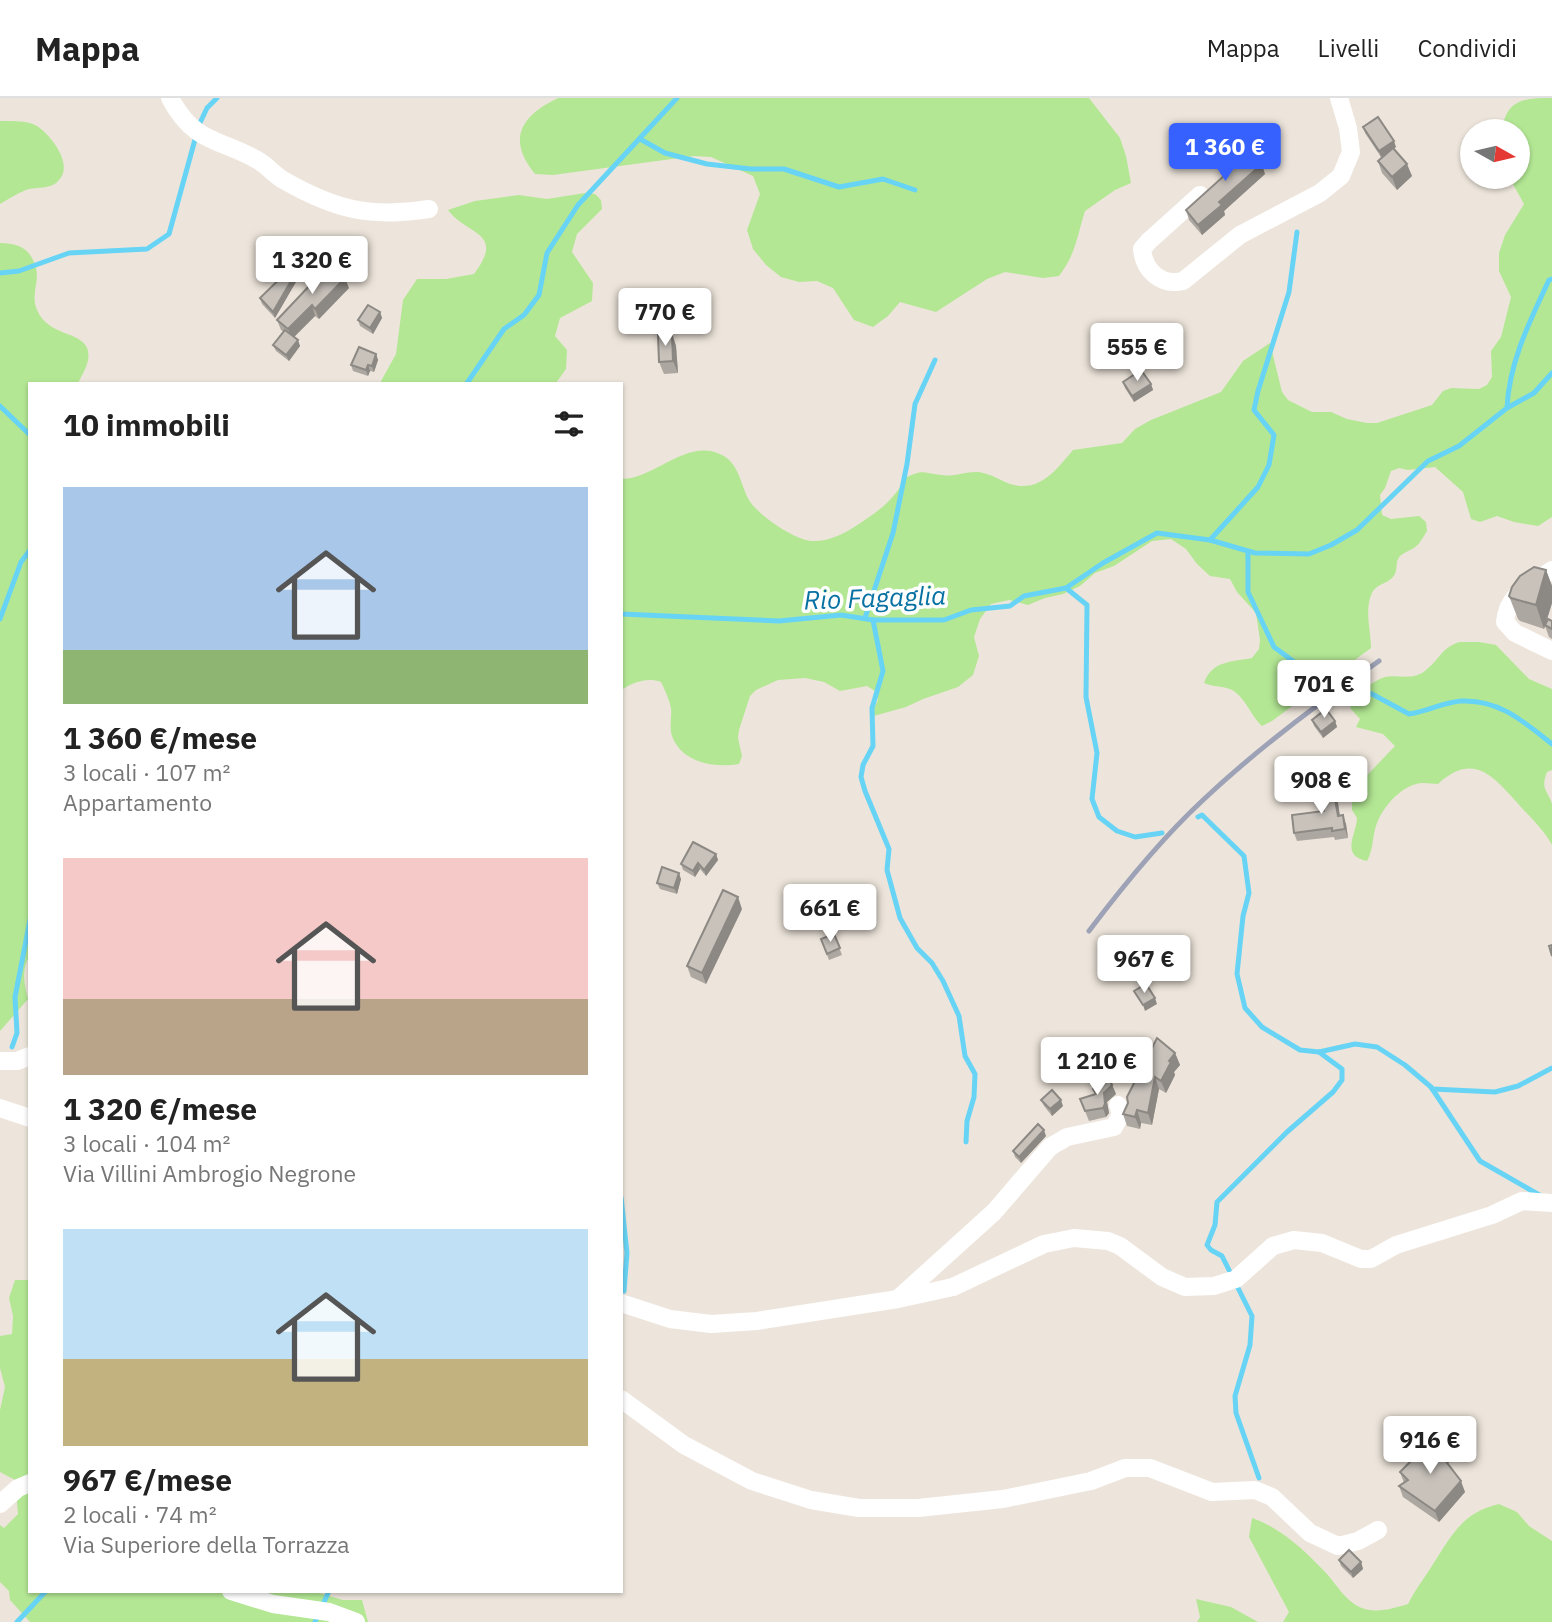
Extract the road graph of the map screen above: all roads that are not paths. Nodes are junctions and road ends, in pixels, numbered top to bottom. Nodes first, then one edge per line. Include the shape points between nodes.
1 (170, 98) edge
2 (1339, 98) edge
3 (1200, 195) edge
4 (429, 209) dead end
5 (1552, 570) edge
6 (1552, 651) edge
7 (28, 1056) edge
8 (0, 1061) edge
9 (1118, 1105) dead end
10 (0, 1108) edge
11 (28, 1117) edge
12 (1552, 1203) edge
13 (898, 1299) junction
14 (623, 1304) edge
15 (623, 1400) edge
16 (28, 1484) edge
17 (0, 1504) edge
18 (1378, 1530) dead end
19 (237, 1593) edge
20 (356, 1622) edge

1 - 4 street via 191,128 261,162 282,180 318,197 354,211 395,214
2 - 3 street via 1351,152 1341,176 1320,193 1240,236 1183,281 1162,280 1150,271 1142,249
5 - 6 street via 1524,587 1507,606 1505,622 1515,633
7 - 8 street
9 - 13 street via 1121,1114 1114,1127 1067,1137 1050,1147 994,1212
10 - 11 street
12 - 13 street via 1522,1201 1396,1245 1371,1259 1321,1243 1294,1240 1273,1246 1236,1279 1214,1286 1185,1287 1162,1277 1120,1246 1074,1238 1044,1244 953,1287
13 - 14 street via 711,1324 670,1319
15 - 18 street via 684,1445 752,1481 823,1502 859,1508 930,1507 1016,1496 1091,1481 1125,1468 1150,1468 1212,1492 1255,1490 1272,1497 1310,1533 1338,1546
16 - 17 street
19 - 20 street

